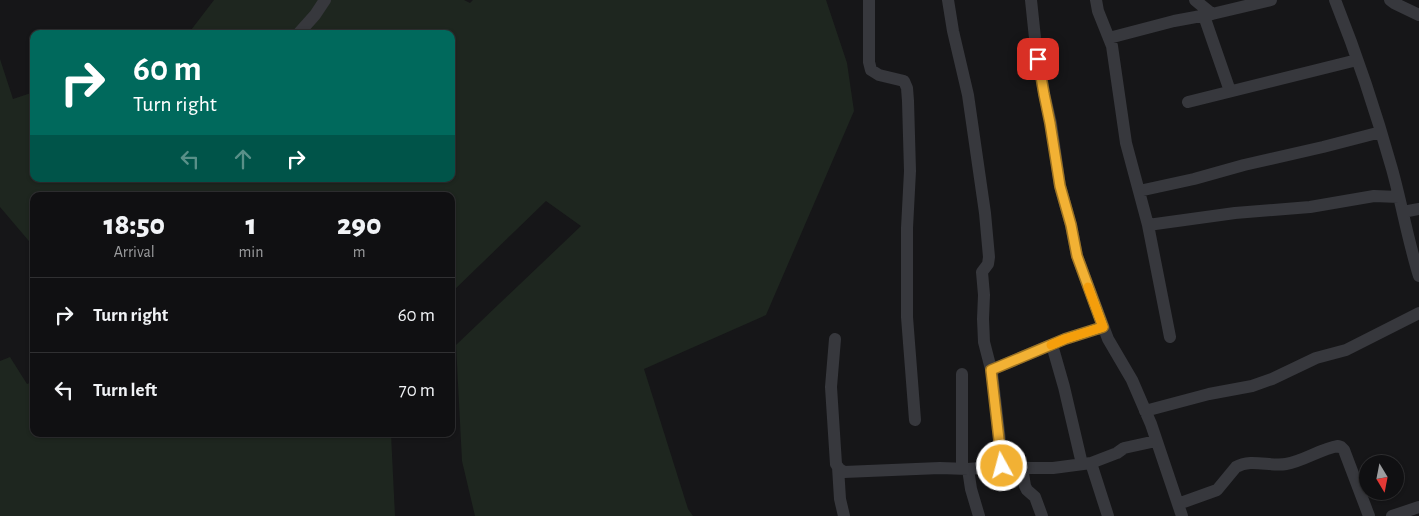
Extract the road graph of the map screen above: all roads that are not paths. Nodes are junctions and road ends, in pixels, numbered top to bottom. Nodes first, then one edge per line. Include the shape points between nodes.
1 (325, 0) edge
2 (869, 0) edge
3 (948, 0) edge
4 (1031, 0) edge
5 (1096, 0) edge
6 (1195, 0) edge
7 (1271, 0) edge
8 (1335, 0) edge
9 (1390, 0) edge
10 (1208, 15) junction
11 (1419, 16) edge
12 (302, 30) edge
13 (1109, 38) junction
14 (1357, 60) junction
15 (1230, 91) junction
16 (1188, 102) dead end
17 (1381, 132) junction
18 (1139, 190) junction
19 (1399, 197) junction
20 (1419, 209) edge
21 (1403, 212) junction
22 (1148, 225) junction
23 (1419, 276) edge
24 (1419, 313) edge
25 (1103, 327) junction
26 (1170, 336) dead end
27 (835, 339) dead end
28 (1052, 345) junction
29 (991, 370) junction
30 (962, 374) dead end
31 (1146, 411) junction
32 (915, 420) dead end
33 (1156, 441) junction
34 (1087, 464) junction
35 (1002, 466) junction
36 (1022, 467) junction
37 (838, 468) junction
38 (965, 469) junction
39 (1419, 506) edge
40 (1180, 510) edge
41 (844, 516) edge
42 (979, 516) edge
43 (1042, 516) edge
44 (1108, 516) edge
45 (1370, 516) edge
46 (1392, 516) edge

1 - 12 street
2 - 32 street via 871,70 904,81 907,88 910,171 906,278
3 - 29 street via 968,95 985,213 989,256 982,272 983,319 984,342
4 - 25 street via 1060,186 1077,256
5 - 13 street
6 - 10 street
7 - 10 street
8 - 14 street
9 - 11 street
10 - 13 street
10 - 15 street
13 - 18 street via 1126,143
14 - 15 street
14 - 17 street
15 - 16 street
17 - 18 street
17 - 19 street
18 - 22 street
19 - 21 street
19 - 22 street via 1374,196 1310,207
20 - 21 street
21 - 23 street
22 - 26 street
24 - 31 street via 1346,350 1316,358 1272,379
25 - 28 street
25 - 31 street
27 - 37 street via 831,397
28 - 29 street
28 - 34 street
29 - 35 street
30 - 38 street
31 - 33 street
33 - 34 street via 1124,448 1112,456
33 - 40 street
34 - 36 street
34 - 44 street
35 - 36 street
35 - 38 street
36 - 43 street via 1025,486
37 - 38 street via 844,472
37 - 41 street
38 - 42 street
39 - 46 street
40 - 45 street via 1217,490 1240,464 1287,464 1338,446 1344,450

